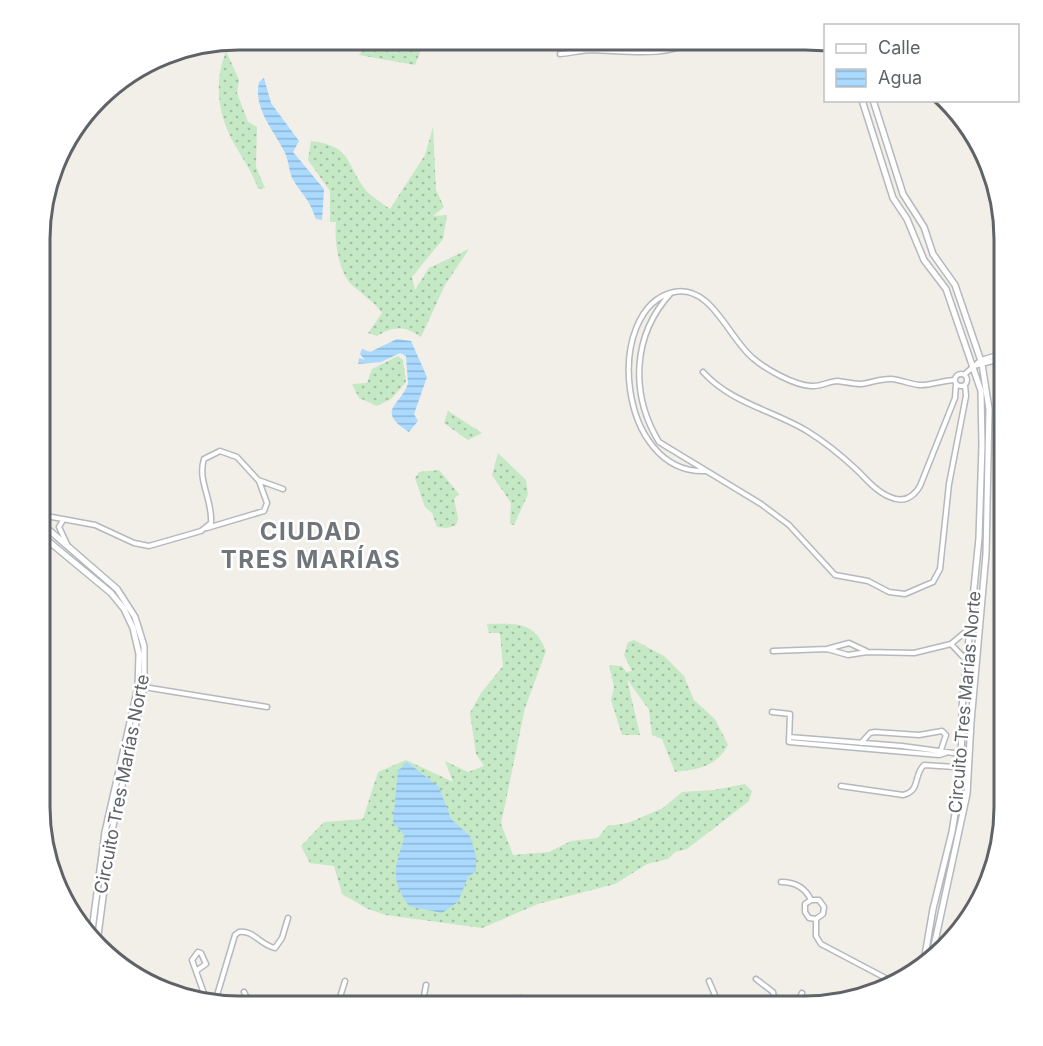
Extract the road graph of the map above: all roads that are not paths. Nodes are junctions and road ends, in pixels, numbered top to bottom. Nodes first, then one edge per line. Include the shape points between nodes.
1 (590, 50) edge
2 (590, 50) edge
3 (669, 50) edge
4 (560, 54) dead end
5 (863, 102) edge
6 (874, 102) edge
7 (671, 293) junction
8 (993, 358) edge
9 (993, 360) edge
10 (982, 362) junction
11 (973, 366) junction
12 (703, 372) dead end
13 (964, 374) junction
14 (956, 382) junction
15 (965, 385) junction
16 (707, 471) junction
17 (258, 480) junction
18 (283, 489) dead end
19 (50, 517) edge
20 (63, 520) junction
21 (207, 528) junction
22 (50, 531) edge
23 (50, 542) edge
24 (69, 547) junction
25 (971, 627) junction
26 (951, 644) junction
27 (140, 646) junction
28 (827, 649) junction
29 (774, 651) dead end
30 (867, 652) junction
31 (968, 662) junction
32 (144, 687) junction
33 (267, 707) dead end
34 (772, 712) dead end
35 (789, 737) junction
36 (859, 743) junction
37 (856, 749) junction
38 (941, 750) junction
39 (946, 753) junction
40 (961, 754) junction
41 (961, 762) junction
42 (955, 767) junction
43 (961, 777) junction
44 (841, 786) dead end
45 (108, 833) junction
46 (781, 882) dead end
47 (811, 900) junction
48 (288, 918) dead end
49 (816, 919) junction
50 (93, 927) edge
51 (98, 933) edge
52 (935, 944) edge
53 (926, 952) edge
54 (196, 971) junction
55 (885, 978) edge
56 (756, 979) dead end
57 (345, 981) dead end
58 (709, 981) dead end
59 (426, 985) dead end
60 (244, 992) dead end
61 (205, 993) edge
62 (802, 993) dead end
63 (219, 995) edge
64 (246, 996) edge
65 (340, 996) edge
66 (424, 996) edge
67 (715, 996) edge
68 (774, 996) edge
69 (800, 996) edge

1 - 3 street
2 - 4 street
5 - 11 street, Circuito Tres Marías Norte via 893,198 907,219 924,260 946,289
6 - 10 street, Circuito Tres Marías Norte via 903,194 924,227 933,254 955,285
7 - 14 street via 691,293 706,301 753,359 810,386 893,379 921,385
7 - 16 street via 643,340 639,387 650,427 659,442
7 - 16 street via 653,302 633,338 630,394 640,426 659,455 689,472
8 - 10 street
9 - 10 street
10 - 11 street
10 - 52 street, Circuito Tres Marías Norte via 990,434 986,554 969,773 963,820
11 - 13 street
11 - 25 street, Circuito Tres Marías Norte via 981,391 983,417
12 - 14 street via 717,388 806,430 878,490 898,500 915,495 920,486 955,399
13 - 14 street via 960,373
13 - 15 street via 968,377
14 - 15 street
15 - 16 street via 940,569 933,582 918,590 905,594 889,592 868,581 836,575 789,525
17 - 18 street
17 - 21 street via 267,503 264,511
17 - 21 street via 245,464 228,453 220,451 204,459 201,476 212,512
19 - 20 street
20 - 21 street via 95,525 149,546
20 - 24 street via 60,532
22 - 24 street, Circuito Tres Marías Norte
23 - 27 street, Circuito Tres Marías Norte via 111,593 124,609
24 - 27 street, Circuito Tres Marías Norte via 126,601 135,617
25 - 26 street
25 - 31 street, Circuito Tres Marías Norte
26 - 30 street via 914,653
26 - 31 street
27 - 32 street, Circuito Tres Marías Norte
27 - 45 street, Circuito Tres Marías Norte via 138,687
28 - 29 street
28 - 30 street via 848,655
28 - 30 street via 849,644
31 - 40 street, Circuito Tres Marías Norte
32 - 33 street
32 - 45 street, Circuito Tres Marías Norte
34 - 35 street via 790,714
35 - 36 street
35 - 37 street via 789,742
36 - 37 street
36 - 38 street
36 - 38 street via 876,732 919,735 942,731 946,735
37 - 39 street
38 - 39 street
39 - 40 street
40 - 41 street, Circuito Tres Marías Norte
41 - 42 street
41 - 43 street, Circuito Tres Marías Norte
42 - 43 street
42 - 44 street via 924,765 916,787 903,795
43 - 53 street, Circuito Tres Marías Norte
45 - 50 street, Circuito Tres Marías Norte
45 - 51 street, Circuito Tres Marías Norte
46 - 47 street via 800,887
47 - 49 street via 805,904 805,912
47 - 49 street via 819,900 824,907 823,914
48 - 63 street via 275,948 250,932 238,932
49 - 55 street via 816,936 821,944
54 - 54 street via 206,964 198,952 192,960
54 - 61 street
56 - 68 street
57 - 65 street
58 - 67 street
59 - 66 street
60 - 64 street
62 - 69 street

